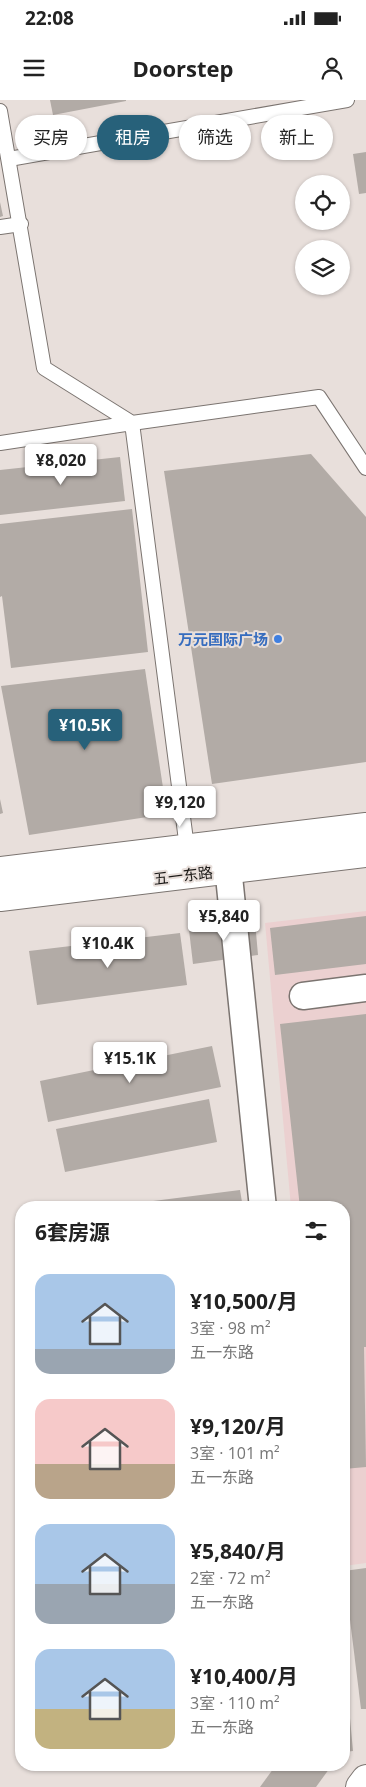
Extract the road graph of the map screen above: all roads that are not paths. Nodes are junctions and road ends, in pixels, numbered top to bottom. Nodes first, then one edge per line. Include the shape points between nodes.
1 (347, 100) edge
2 (0, 111) edge
3 (9, 159) junction
4 (21, 224) junction
5 (0, 227) edge
6 (132, 423) junction
7 (0, 443) edge
8 (366, 468) edge
9 (366, 827) edge
10 (187, 848) junction
11 (366, 852) edge
12 (227, 857) junction
13 (0, 871) edge
14 (0, 897) edge
15 (366, 988) edge
16 (303, 996) dead end
17 (262, 1201) edge
18 (366, 1779) edge
19 (360, 1787) edge

1 - 3 lane
2 - 3 lane
3 - 4 lane
4 - 5 lane
4 - 6 lane via 44,368
6 - 7 lane
6 - 8 lane via 319,397
6 - 10 lane
9 - 12 street, 五一东路
10 - 12 street, 五一东路
10 - 13 street, 五一东路
11 - 12 street, 五一东路
12 - 14 street, 五一东路
12 - 17 street
15 - 16 street
18 - 19 street

